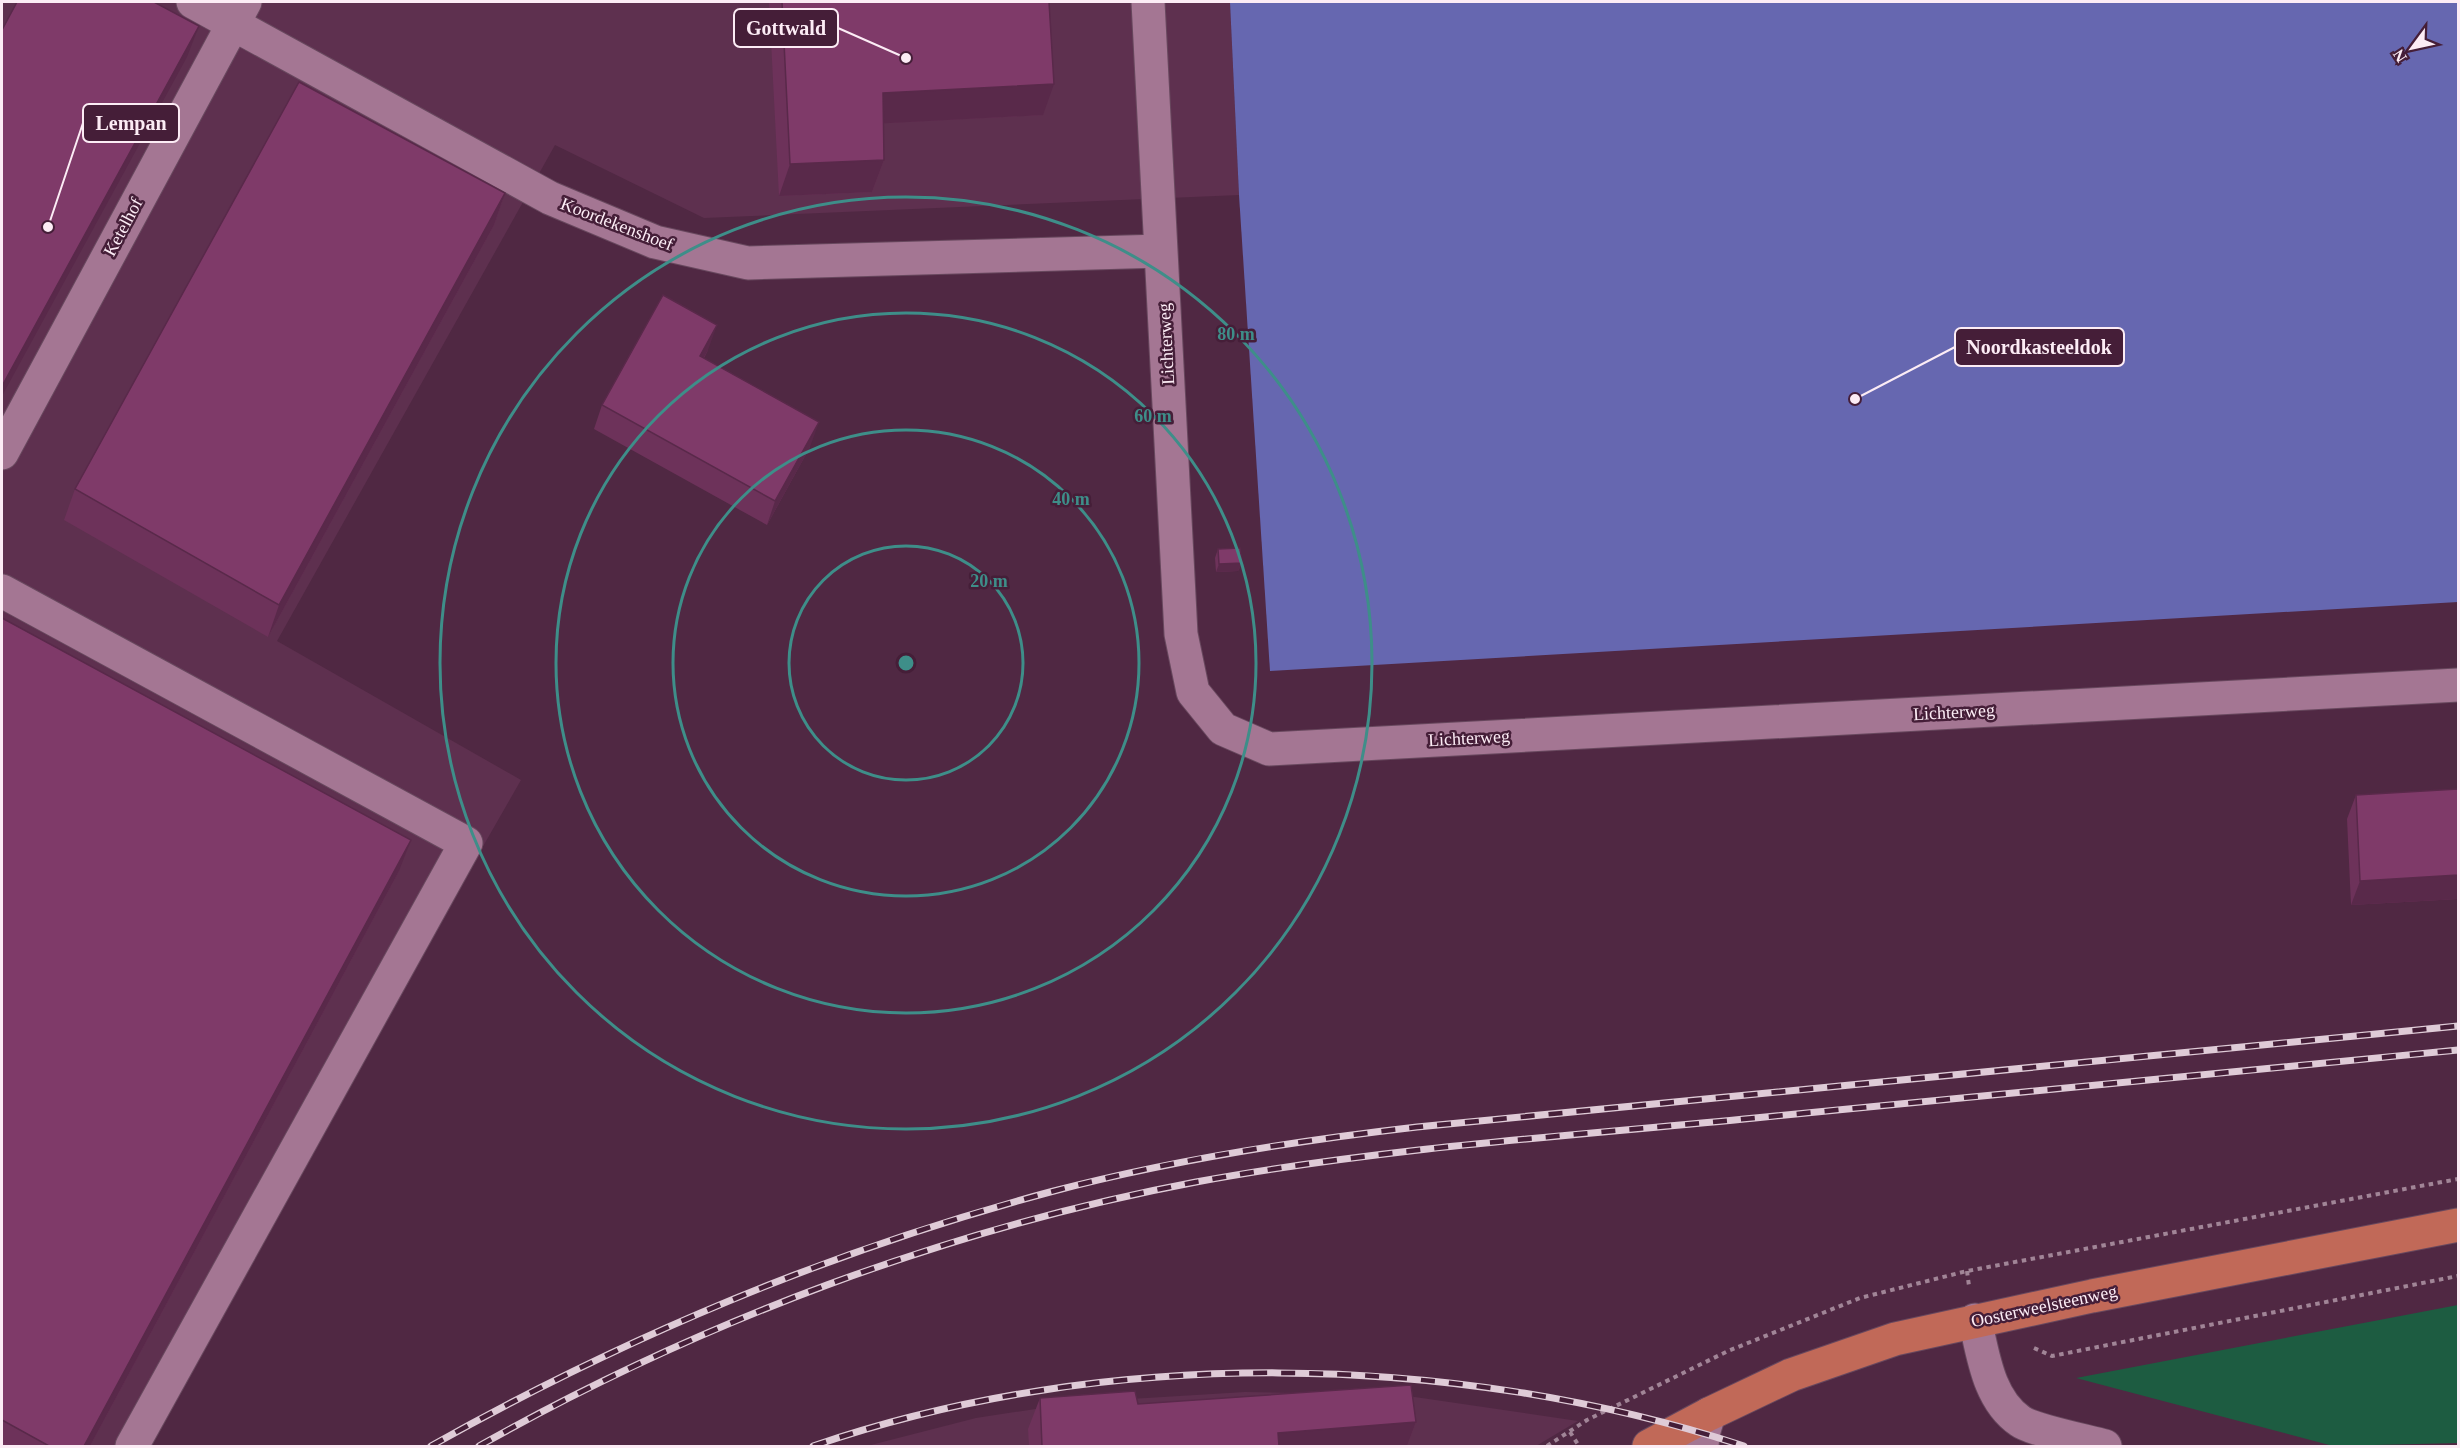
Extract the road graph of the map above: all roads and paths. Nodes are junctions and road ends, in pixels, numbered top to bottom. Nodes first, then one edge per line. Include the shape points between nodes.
1 (194, 2) edge
2 (1148, 2) edge
3 (239, 12) edge
4 (1161, 251) junction
5 (2, 453) edge
6 (2, 591) edge
7 (2458, 685) edge
8 (2458, 1179) edge
9 (2458, 1225) edge
10 (2458, 1276) edge
11 (1975, 1320) junction
12 (2032, 1347) dead end
13 (1709, 1414) junction
14 (1570, 1432) junction
15 (132, 1446) edge
16 (1547, 1446) edge
17 (1579, 1446) edge
18 (1649, 1446) edge
19 (1702, 1446) edge
20 (2105, 1446) edge

1 - 3 street, Koordekenshoef
2 - 4 street, Lichterweg
3 - 4 street, Koordekenshoef via 550,198 655,242 748,263
3 - 5 street, Ketelhof
4 - 7 street, Lichterweg via 1181,634 1193,692 1223,729 1269,749
6 - 15 street via 466,843
8 - 14 path via 1967,1272 1860,1298 1728,1351
9 - 11 main road, Oosterweelsteenweg
10 - 12 path via 2052,1356
11 - 13 main road, Oosterweelsteenweg via 1895,1339 1791,1375
11 - 20 street via 1987,1371 2000,1398 2020,1421
13 - 18 main road, Oosterweelsteenweg
13 - 19 street
14 - 16 path
14 - 17 path

